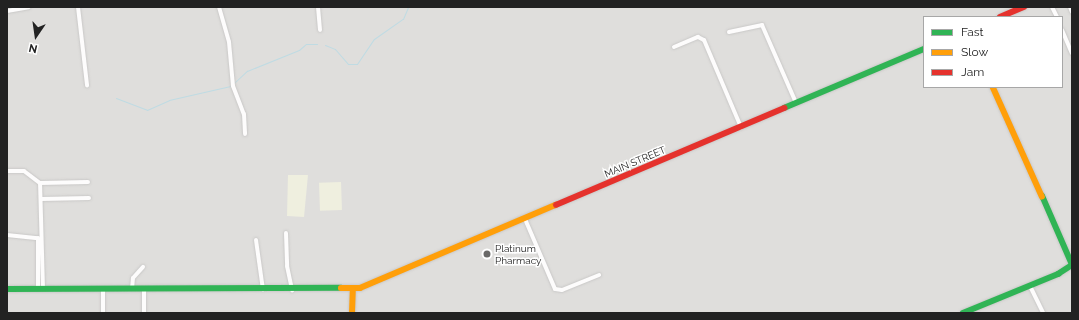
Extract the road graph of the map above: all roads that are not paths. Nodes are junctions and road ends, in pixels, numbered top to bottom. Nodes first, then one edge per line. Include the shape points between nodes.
1 (29, 7) edge
2 (78, 7) edge
3 (219, 7) edge
4 (318, 7) edge
5 (1024, 7) edge
6 (1070, 7) edge
7 (7, 11) edge
8 (1072, 12) edge
9 (1002, 16) edge
10 (320, 30) dead end
11 (729, 32) dead end
12 (1063, 32) edge
13 (674, 47) dead end
14 (923, 49) edge
15 (1072, 53) edge
16 (87, 84) dead end
17 (993, 88) edge
18 (796, 103) junction
19 (741, 127) junction
20 (245, 134) dead end
21 (7, 171) edge
22 (88, 182) dead end
23 (40, 183) junction
24 (89, 198) dead end
25 (41, 199) junction
26 (525, 219) junction
27 (286, 233) dead end
28 (7, 235) edge
29 (256, 240) dead end
30 (143, 267) dead end
31 (599, 275) dead end
32 (1030, 286) junction
33 (7, 289) edge
34 (41, 289) junction
35 (103, 290) junction
36 (132, 290) junction
37 (144, 290) junction
38 (263, 290) junction
39 (292, 290) junction
40 (353, 290) junction
41 (103, 313) edge
42 (144, 313) edge
43 (352, 313) edge
44 (963, 313) edge
45 (1044, 313) edge

1 - 7 street
2 - 16 street
3 - 20 street via 229,42 232,81 244,114
4 - 10 street
5 - 9 main road
6 - 8 street
11 - 18 street via 762,25
12 - 15 street
13 - 19 street via 698,37 704,40
14 - 18 main road, MAIN STREET
17 - 32 main road via 1072,265
18 - 19 main road, MAIN STREET
19 - 26 main road, MAIN STREET
21 - 23 street via 24,171
22 - 23 street
23 - 25 street
24 - 25 street
25 - 34 street
26 - 31 street via 555,289 562,290
26 - 40 main road, MAIN STREET via 381,281
27 - 39 street via 287,266
28 - 34 street via 38,238
29 - 38 street
30 - 36 street via 133,278
32 - 44 main road
32 - 45 street
33 - 34 main road, MAIN STREET
34 - 35 main road, MAIN STREET
35 - 36 main road, MAIN STREET
35 - 41 street
36 - 37 main road, MAIN STREET
37 - 38 main road, MAIN STREET
37 - 42 street
38 - 39 main road, MAIN STREET
39 - 40 main road, MAIN STREET
40 - 43 main road

